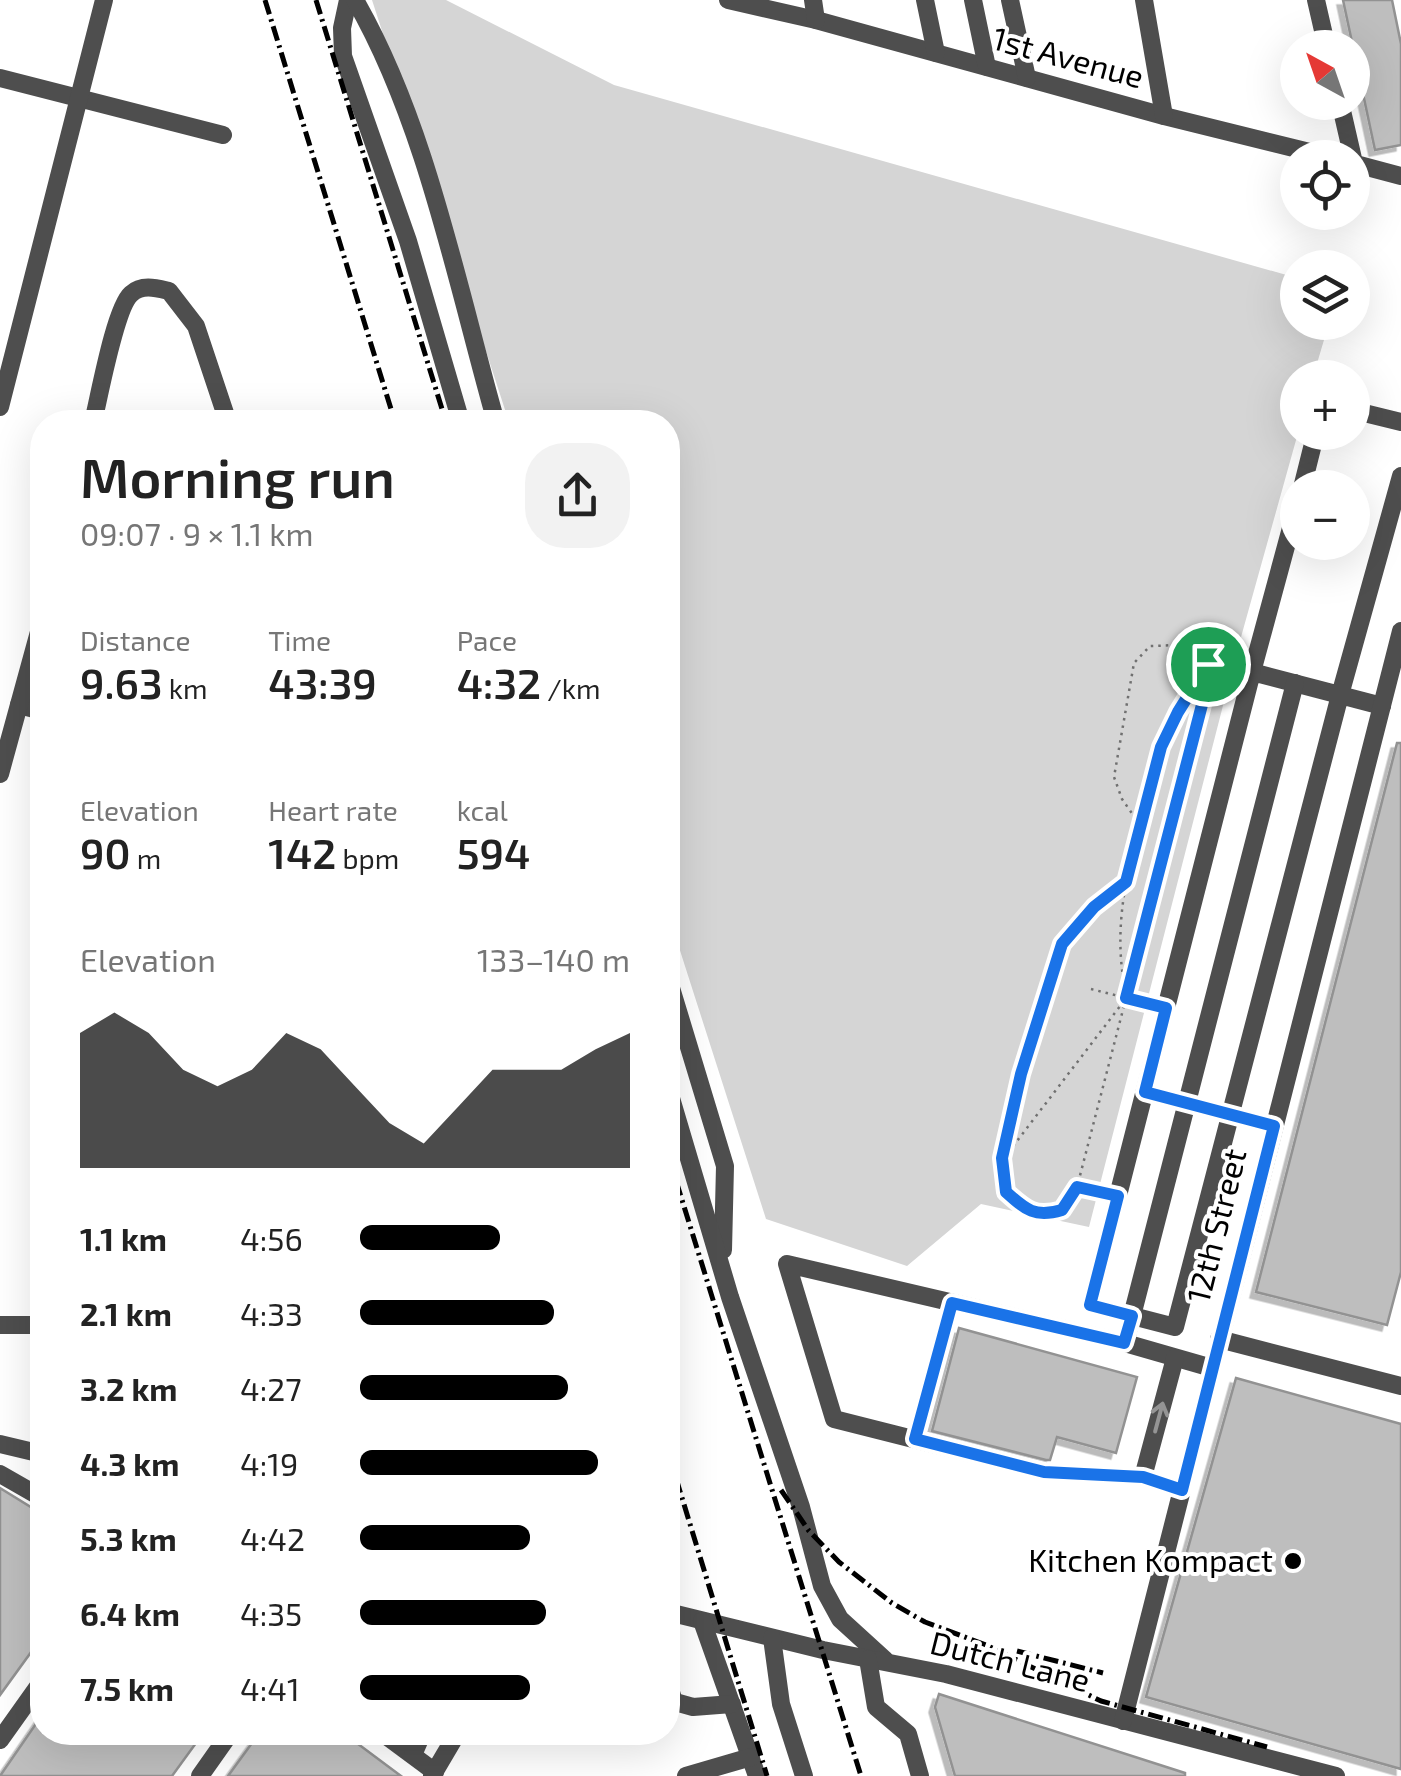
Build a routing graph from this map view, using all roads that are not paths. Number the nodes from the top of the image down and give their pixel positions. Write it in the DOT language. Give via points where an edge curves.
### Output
graph roads {
  1 [pos="104,0"];
  2 [pos="351,0"];
  3 [pos="728,0"];
  4 [pos="813,0"];
  5 [pos="926,0"];
  6 [pos="973,0"];
  7 [pos="1010,0"];
  8 [pos="1144,0"];
  9 [pos="1316,0"];
  10 [pos="816,20"];
  11 [pos="342,28"];
  12 [pos="1323,30"];
  13 [pos="376,37"];
  14 [pos="936,53"];
  15 [pos="986,67"];
  16 [pos="0,78"];
  17 [pos="1027,78"];
  18 [pos="79,98"];
  19 [pos="1164,116"];
  20 [pos="222,135"];
  21 [pos="1280,145"];
  22 [pos="1370,168"];
  23 [pos="1401,176"];
  24 [pos="0,407"];
  25 [pos="96,410"];
  26 [pos="224,410"];
  27 [pos="458,410"];
  28 [pos="493,410"];
  29 [pos="1370,414"];
  30 [pos="1401,422"];
  31 [pos="1401,476"];
  32 [pos="1282,560"];
  33 [pos="1401,631"];
  34 [pos="30,665"];
  35 [pos="1250,678"];
  36 [pos="1294,683"];
  37 [pos="1340,695"];
  38 [pos="1389,703"];
  39 [pos="19,705"];
  40 [pos="30,708"];
  41 [pos="0,774"];
  42 [pos="680,1018"];
  43 [pos="1145,1092"];
  44 [pos="1187,1102"];
  45 [pos="1231,1114"];
  46 [pos="1274,1126"];
  47 [pos="680,1128"];
  48 [pos="722,1270"];
  49 [pos="952,1303"];
  50 [pos="1132,1316"];
  51 [pos="0,1325"];
  52 [pos="30,1325"];
  53 [pos="1219,1338"];
  54 [pos="1124,1343"];
  55 [pos="1175,1358"];
  56 [pos="1212,1368"];
  57 [pos="1401,1386"];
  58 [pos="915,1439"];
  59 [pos="0,1444"];
  60 [pos="30,1448"];
  61 [pos="0,1474"];
  62 [pos="1143,1477"];
  63 [pos="1182,1490"];
  64 [pos="30,1491"];
  65 [pos="680,1612"];
  66 [pos="702,1620"];
  67 [pos="772,1638"];
  68 [pos="868,1659"];
  69 [pos="890,1664"];
  70 [pos="30,1698"];
  71 [pos="680,1703"];
  72 [pos="732,1704"];
  73 [pos="1123,1721"];
  74 [pos="0,1740"];
  75 [pos="223,1745"];
  76 [pos="398,1745"];
  77 [pos="418,1745"];
  78 [pos="451,1745"];
  79 [pos="413,1756"];
  80 [pos="750,1757"];
  81 [pos="434,1774"];
  82 [pos="200,1776"];
  83 [pos="686,1776"];
  84 [pos="758,1776"];
  85 [pos="804,1776"];
  86 [pos="920,1776"];
  87 [pos="1336,1776"];
  1 -- 18 [label="street"];
  2 -- 11 [label="street"];
  2 -- 13 [label="street"];
  3 -- 10 [label="street, 1st Avenue"];
  4 -- 10 [label="street"];
  5 -- 14 [label="street"];
  6 -- 15 [label="street"];
  7 -- 17 [label="street"];
  8 -- 19 [label="street"];
  9 -- 12 [label="street"];
  10 -- 14 [label="street, 1st Avenue"];
  11 -- 13 [label="street" via="359,21"];
  11 -- 27 [label="street" via="342,56 408,240"];
  13 -- 28 [label="street" via="424,167"];
  14 -- 15 [label="street, 1st Avenue"];
  15 -- 17 [label="street, 1st Avenue"];
  16 -- 18 [label="street"];
  17 -- 19 [label="street, 1st Avenue"];
  18 -- 20 [label="street"];
  18 -- 24 [label="street"];
  19 -- 21 [label="street, 1st Avenue"];
  22 -- 23 [label="street"];
  25 -- 26 [label="street" via="127,299 144,288 168,291 196,326"];
  29 -- 30 [label="street"];
  31 -- 37 [label="street"];
  32 -- 35 [label="street"];
  33 -- 38 [label="street, 12th Street"];
  34 -- 39 [label="street"];
  35 -- 36 [label="street"];
  35 -- 43 [label="street"];
  36 -- 37 [label="street"];
  36 -- 44 [label="street"];
  37 -- 38 [label="street"];
  37 -- 45 [label="street"];
  38 -- 46 [label="street, 12th Street"];
  39 -- 40 [label="street"];
  39 -- 41 [label="street"];
  42 -- 48 [label="street" via="725,1166"];
  43 -- 44 [label="street"];
  43 -- 50 [label="street" via="1090,1305"];
  44 -- 45 [label="street"];
  44 -- 50 [label="street"];
  45 -- 46 [label="street"];
  45 -- 50 [label="street" via="1176,1327"];
  46 -- 53 [label="street, 12th Street"];
  47 -- 48 [label="street"];
  48 -- 69 [label="street" via="822,1586 840,1619"];
  49 -- 54 [label="street"];
  49 -- 58 [label="street"];
  49 -- 58 [label="street" via="787,1264 834,1419"];
  50 -- 54 [label="street"];
  51 -- 52 [label="street"];
  53 -- 56 [label="street, 12th Street"];
  53 -- 57 [label="street"];
  54 -- 55 [label="street"];
  55 -- 56 [label="street"];
  62 -- 55 [label="street, one-way"];
  56 -- 63 [label="street, 12th Street"];
  58 -- 62 [label="street" via="1044,1472"];
  59 -- 60 [label="street"];
  61 -- 64 [label="street"];
  62 -- 63 [label="street"];
  63 -- 73 [label="street, 12th Street"];
  65 -- 66 [label="street, Dutch Lane"];
  66 -- 67 [label="street, Dutch Lane"];
  66 -- 72 [label="street"];
  67 -- 68 [label="street, Dutch Lane"];
  67 -- 85 [label="street" via="781,1704"];
  68 -- 69 [label="street, Dutch Lane"];
  68 -- 86 [label="street" via="876,1707 908,1734"];
  69 -- 73 [label="street, Dutch Lane"];
  70 -- 74 [label="street"];
  71 -- 72 [label="street"];
  72 -- 80 [label="street"];
  73 -- 87 [label="street, Dutch Lane"];
  75 -- 82 [label="street"];
  76 -- 79 [label="street"];
  77 -- 79 [label="street"];
  78 -- 81 [label="street"];
  79 -- 81 [label="street"];
  80 -- 83 [label="street"];
  80 -- 84 [label="street"];
}
